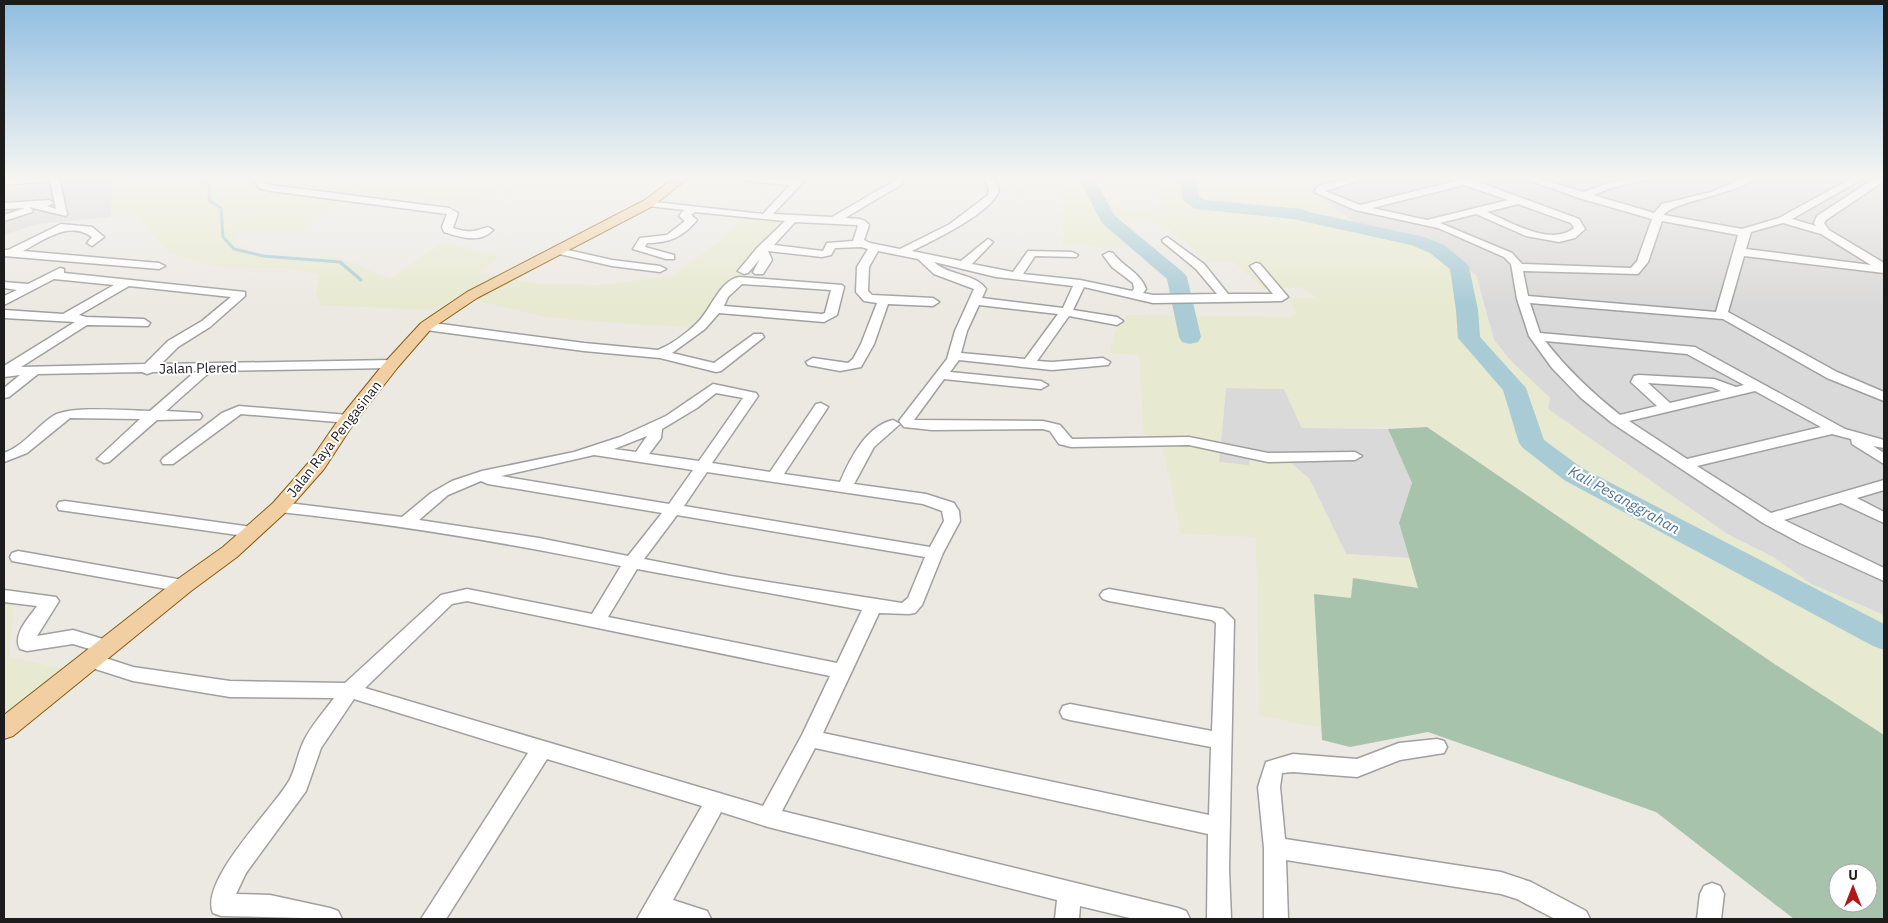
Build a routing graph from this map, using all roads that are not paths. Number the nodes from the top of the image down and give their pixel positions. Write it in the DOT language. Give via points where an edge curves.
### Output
graph roads {
  1 [pos="450,221"];
  2 [pos="615,221"];
  3 [pos="691,221"];
  4 [pos="790,221"];
  5 [pos="844,221"];
  6 [pos="960,221"];
  7 [pos="1419,221"];
  8 [pos="1436,221"];
  9 [pos="1502,221"];
  10 [pos="1575,221"];
  11 [pos="1657,221"];
  12 [pos="1679,221"];
  13 [pos="1779,221"];
  14 [pos="1787,221"];
  15 [pos="1819,221"];
  16 [pos="1428,223"];
  17 [pos="488,230"];
  18 [pos="1826,232"];
  19 [pos="1744,234"];
  20 [pos="1167,240"];
  21 [pos="988,242"];
  22 [pos="92,243"];
  23 [pos="860,244"];
  24 [pos="763,248"];
  25 [pos="874,248"];
  26 [pos="559,251"];
  27 [pos="1740,252"];
  28 [pos="8,253"];
  29 [pos="901,253"];
  30 [pos="1109,255"];
  31 [pos="1072,256"];
  32 [pos="670,257"];
  33 [pos="923,258"];
  34 [pos="82,259"];
  35 [pos="159,266"];
  36 [pos="964,266"];
  37 [pos="1256,266"];
  38 [pos="1517,267"];
  39 [pos="660,269"];
  40 [pos="1884,269"];
  41 [pos="744,271"];
  42 [pos="759,272"];
  43 [pos="51,275"];
  44 [pos="1016,276"];
  45 [pos="126,283"];
  46 [pos="1080,283"];
  47 [pos="4,285"];
  48 [pos="28,287"];
  49 [pos="1136,295"];
  50 [pos="1225,299"];
  51 [pos="1523,299"];
  52 [pos="883,300"];
  53 [pos="4,301"];
  54 [pos="933,302"];
  55 [pos="976,302"];
  56 [pos="716,309"];
  57 [pos="1066,312"];
  58 [pos="4,314"];
  59 [pos="1724,316"];
  60 [pos="66,317"];
  61 [pos="84,321"];
  62 [pos="1117,321"];
  63 [pos="144,324"];
  64 [pos="426,326"];
  65 [pos="1535,336"];
  66 [pos="758,337"];
  67 [pos="660,354"];
  68 [pos="954,356"];
  69 [pos="813,362"];
  70 [pos="1103,362"];
  71 [pos="392,364"];
  72 [pos="1028,364"];
  73 [pos="206,369"];
  74 [pos="35,370"];
  75 [pos="147,370"];
  76 [pos="4,373"];
  77 [pos="941,376"];
  78 [pos="1041,385"];
  79 [pos="1758,386"];
  80 [pos="1736,392"];
  81 [pos="4,394"];
  82 [pos="1884,397"];
  83 [pos="821,407"];
  84 [pos="1668,408"];
  85 [pos="153,414"];
  86 [pos="195,416"];
  87 [pos="349,419"];
  88 [pos="1617,420"];
  89 [pos="893,424"];
  90 [pos="655,429"];
  91 [pos="1833,429"];
  92 [pos="1852,437"];
  93 [pos="1884,444"];
  94 [pos="595,451"];
  95 [pos="1355,456"];
  96 [pos="4,458"];
  97 [pos="639,458"];
  98 [pos="104,459"];
  99 [pos="1884,460"];
  100 [pos="168,461"];
  101 [pos="1685,464"];
  102 [pos="702,467"];
  103 [pos="478,477"];
  104 [pos="774,477"];
  105 [pos="1884,485"];
  106 [pos="845,487"];
  107 [pos="1842,497"];
  108 [pos="65,506"];
  109 [pos="280,507"];
  110 [pos="674,510"];
  111 [pos="1884,518"];
  112 [pos="1768,519"];
  113 [pos="406,523"];
  114 [pos="252,532"];
  115 [pos="935,553"];
  116 [pos="18,557"];
  117 [pos="633,561"];
  118 [pos="1884,575"];
  119 [pos="183,586"];
  120 [pos="1109,595"];
  121 [pos="4,596"];
  122 [pos="873,606"];
  123 [pos="597,620"];
  124 [pos="99,654"];
  125 [pos="841,670"];
  126 [pos="350,690"];
  127 [pos="1070,712"];
  128 [pos="4,729"];
  129 [pos="810,739"];
  130 [pos="1223,741"];
  131 [pos="1437,747"];
  132 [pos="542,750"];
  133 [pos="716,802"];
  134 [pos="768,817"];
  135 [pos="1219,827"];
  136 [pos="1275,848"];
  137 [pos="1070,892"];
  138 [pos="1712,894"];
  139 [pos="652,913"];
  140 [pos="330,919"];
  141 [pos="434,919"];
  142 [pos="698,919"];
  143 [pos="1067,919"];
  144 [pos="1178,919"];
  145 [pos="1219,919"];
  146 [pos="1276,919"];
  147 [pos="1578,919"];
  148 [pos="1709,919"];
  1 -- 17 [label="street" via="448,230 475,236"];
  2 -- 26 [label="main road, Jalan Raya Pengasinan"];
  3 -- 32 [label="street" via="674,238 644,240 638,249"];
  4 -- 24 [label="street"];
  5 -- 23 [label="street" via="864,225 858,241"];
  6 -- 29 [label="street"];
  7 -- 16 [label="street"];
  8 -- 16 [label="street"];
  9 -- 10 [label="street" via="1547,239 1565,239 1580,229"];
  11 -- 38 [label="street" via="1642,262 1634,272"];
  12 -- 19 [label="street"];
  13 -- 19 [label="street" via="1750,228"];
  14 -- 18 [label="street"];
  15 -- 18 [label="street"];
  16 -- 38 [label="street" via="1501,251 1513,259"];
  18 -- 40 [label="street"];
  19 -- 27 [label="street"];
  20 -- 50 [label="street" via="1204,269"];
  21 -- 36 [label="street"];
  22 -- 28 [label="street" via="99,237 94,231 61,227"];
  23 -- 24 [label="street" via="831,245 827,253 822,254"];
  23 -- 25 [label="street"];
  24 -- 41 [label="street"];
  24 -- 42 [label="street" via="766,260"];
  25 -- 29 [label="street"];
  25 -- 52 [label="street" via="863,268 862,292 868,298"];
  26 -- 39 [label="street" via="612,263"];
  26 -- 64 [label="main road, Jalan Raya Pengasinan" via="466,298"];
  27 -- 40 [label="street"];
  27 -- 59 [label="street" via="1722,310"];
  28 -- 34 [label="street"];
  29 -- 33 [label="street"];
  30 -- 49 [label="street" via="1116,265 1138,282 1140,289"];
  31 -- 44 [label="street" via="1032,253"];
  33 -- 36 [label="street"];
  33 -- 55 [label="street" via="938,272 980,286"];
  34 -- 35 [label="street"];
  34 -- 43 [label="street"];
  36 -- 44 [label="street"];
  37 -- 50 [label="street" via="1282,297"];
  38 -- 51 [label="street"];
  43 -- 45 [label="street"];
  43 -- 48 [label="street"];
  44 -- 46 [label="street"];
  45 -- 60 [label="street"];
  45 -- 75 [label="street" via="241,294 206,324 173,344"];
  46 -- 49 [label="street"];
  46 -- 57 [label="street"];
  47 -- 48 [label="street"];
  48 -- 53 [label="street"];
  49 -- 50 [label="street" via="1153,300"];
  51 -- 59 [label="street"];
  51 -- 65 [label="street"];
  52 -- 54 [label="street"];
  52 -- 69 [label="street" via="883,310 858,362 840,366"];
  55 -- 57 [label="street" via="1017,304"];
  55 -- 68 [label="street" via="961,330"];
  56 -- 56 [label="street" via="827,317 831,315 838,287 739,280 723,295"];
  56 -- 67 [label="street" via="692,334"];
  57 -- 62 [label="street"];
  57 -- 72 [label="street"];
  58 -- 60 [label="street"];
  59 -- 82 [label="street" via="1838,378"];
  60 -- 61 [label="street"];
  61 -- 63 [label="street"];
  61 -- 76 [label="street"];
  64 -- 67 [label="street"];
  64 -- 71 [label="main road, Jalan Raya Pengasinan"];
  65 -- 79 [label="street" via="1684,349 1700,354"];
  65 -- 88 [label="street" via="1569,378"];
  66 -- 67 [label="street" via="716,368"];
  68 -- 72 [label="street"];
  68 -- 77 [label="street"];
  70 -- 72 [label="street" via="1052,366"];
  71 -- 73 [label="street, Jalan Plered"];
  71 -- 87 [label="main road, Jalan Raya Pengasinan"];
  73 -- 75 [label="street, Jalan Plered"];
  73 -- 85 [label="street"];
  74 -- 75 [label="street, Jalan Plered"];
  74 -- 76 [label="street, Jalan Plered"];
  74 -- 81 [label="street"];
  77 -- 78 [label="street"];
  77 -- 95 [label="street" via="906,423 932,426 1043,424 1055,428 1064,441 1071,443 1105,445 1188,441 1213,443 1268,458"];
  79 -- 80 [label="street"];
  79 -- 91 [label="street"];
  80 -- 84 [label="street"];
  80 -- 84 [label="street" via="1714,383 1639,379 1643,388"];
  83 -- 104 [label="street"];
  84 -- 88 [label="street"];
  85 -- 86 [label="street"];
  85 -- 96 [label="street" via="67,414 20,451"];
  85 -- 98 [label="street"];
  87 -- 100 [label="street" via="239,410 226,416"];
  87 -- 109 [label="main road, Jalan Raya Pengasinan" via="317,465"];
  88 -- 101 [label="street"];
  89 -- 106 [label="street" via="871,439"];
  90 -- 94 [label="street"];
  90 -- 97 [label="street" via="654,438"];
  90 -- 102 [label="street" via="694,405 713,388 751,396"];
  91 -- 92 [label="street"];
  91 -- 101 [label="street"];
  92 -- 93 [label="street"];
  92 -- 99 [label="street"];
  94 -- 97 [label="street"];
  94 -- 103 [label="street"];
  97 -- 102 [label="street"];
  101 -- 112 [label="street"];
  102 -- 104 [label="street"];
  102 -- 110 [label="street"];
  103 -- 110 [label="street"];
  103 -- 113 [label="street" via="449,488"];
  104 -- 106 [label="street"];
  105 -- 107 [label="street"];
  106 -- 115 [label="street" via="926,499 948,507 952,521"];
  107 -- 111 [label="street"];
  107 -- 112 [label="street"];
  108 -- 114 [label="street"];
  109 -- 113 [label="street"];
  109 -- 114 [label="main road, Jalan Raya Pengasinan"];
  110 -- 115 [label="street"];
  110 -- 117 [label="street"];
  112 -- 118 [label="street"];
  113 -- 117 [label="street"];
  114 -- 119 [label="main road, Jalan Raya Pengasinan"];
  115 -- 122 [label="street" via="913,605 902,609"];
  116 -- 119 [label="street"];
  117 -- 122 [label="street" via="731,582"];
  117 -- 123 [label="street"];
  119 -- 124 [label="main road, Jalan Raya Pengasinan"];
  120 -- 130 [label="street" via="1223,617"];
  121 -- 124 [label="street" via="50,602 28,633 27,644 73,637"];
  122 -- 125 [label="street"];
  123 -- 125 [label="street"];
  123 -- 126 [label="street" via="467,595 447,599"];
  124 -- 126 [label="street" via="133,674 230,689"];
  124 -- 128 [label="main road, Jalan Raya Pengasinan"];
  125 -- 129 [label="street"];
  126 -- 132 [label="street"];
  126 -- 140 [label="street" via="312,745 298,785 238,866 221,905 270,906"];
  127 -- 130 [label="street"];
  129 -- 134 [label="street"];
  129 -- 135 [label="street"];
  130 -- 135 [label="street"];
  131 -- 136 [label="street" via="1399,752 1357,768 1293,763 1273,768 1270,787"];
  132 -- 133 [label="street"];
  132 -- 141 [label="street"];
  133 -- 134 [label="street"];
  133 -- 139 [label="street"];
  134 -- 137 [label="street"];
  135 -- 145 [label="street"];
  136 -- 146 [label="street"];
  136 -- 147 [label="street" via="1501,883 1523,890"];
  137 -- 143 [label="street"];
  137 -- 144 [label="street"];
  138 -- 148 [label="street"];
  139 -- 142 [label="street"];
}
